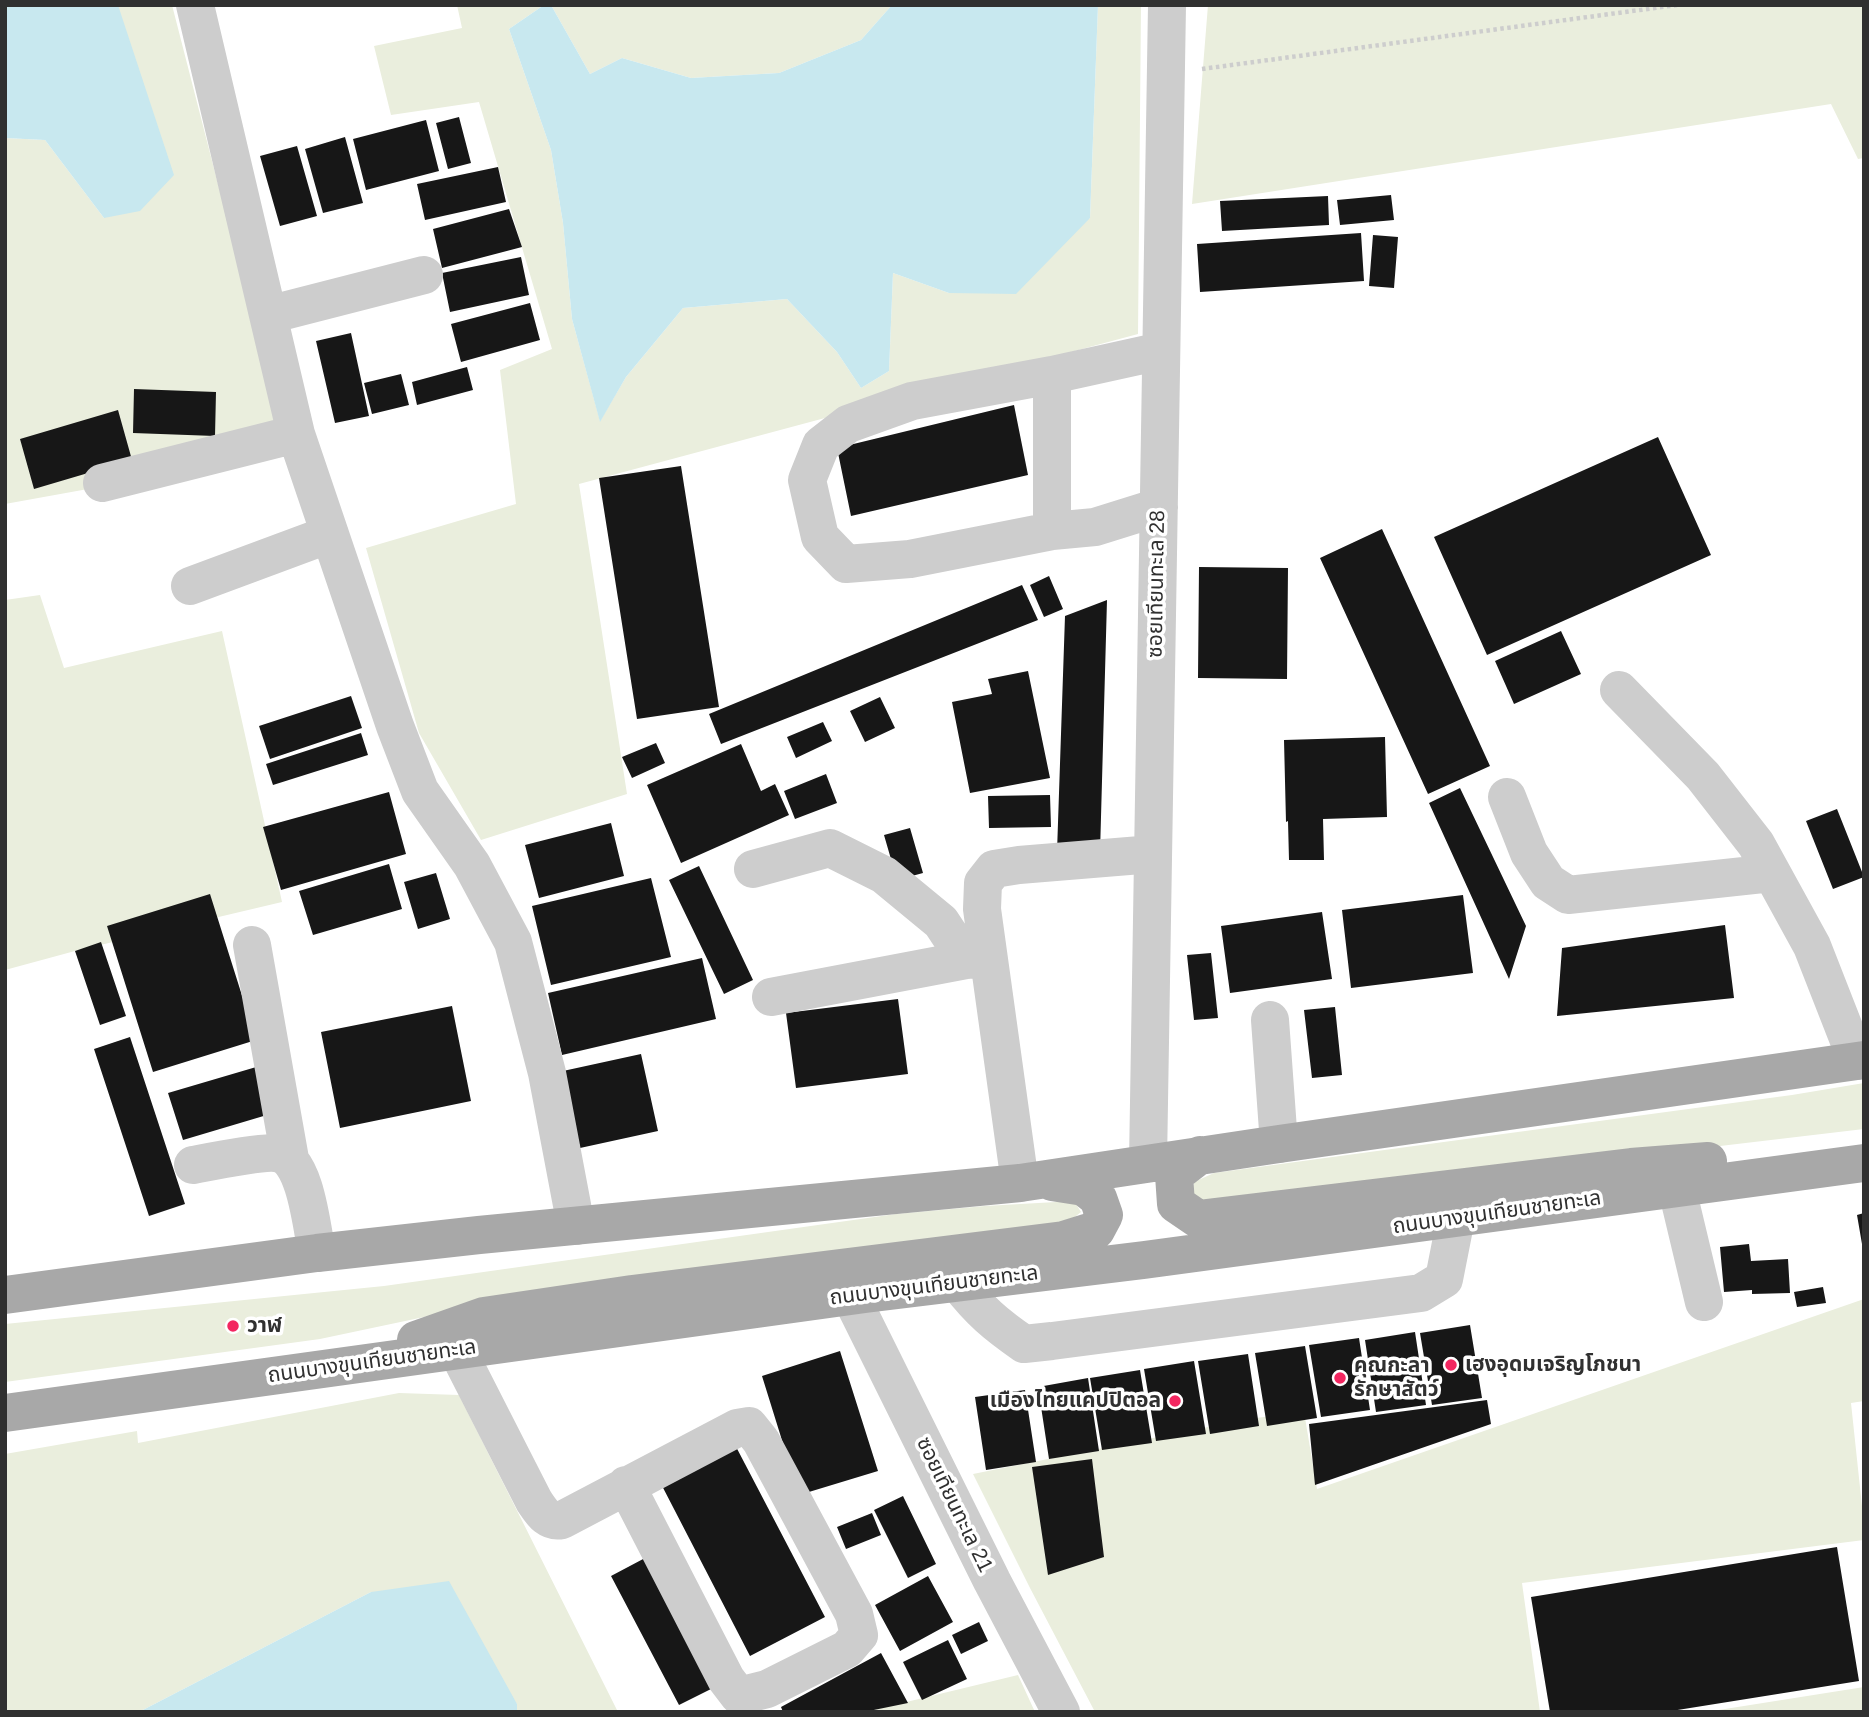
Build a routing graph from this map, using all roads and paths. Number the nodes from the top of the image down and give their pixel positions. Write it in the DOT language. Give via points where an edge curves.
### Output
graph roads {
  1 [pos="195,5"];
  2 [pos="1167,5"];
  3 [pos="1677,5"];
  4 [pos="1166,74"];
  5 [pos="424,275"];
  6 [pos="268,315"];
  7 [pos="1161,351"];
  8 [pos="1052,375"];
  9 [pos="296,434"];
  10 [pos="102,483"];
  11 [pos="1158,508"];
  12 [pos="1052,531"];
  13 [pos="330,534"];
  14 [pos="190,586"];
  15 [pos="1619,690"];
  16 [pos="1507,797"];
  17 [pos="1153,854"];
  18 [pos="752,869"];
  19 [pos="1772,873"];
  20 [pos="252,945"];
  21 [pos="977,959"];
  22 [pos="771,997"];
  23 [pos="1270,1020"];
  24 [pos="1860,1060"];
  25 [pos="1279,1144"];
  26 [pos="1864,1149"];
  27 [pos="1200,1155"];
  28 [pos="290,1159"];
  29 [pos="1148,1163"];
  30 [pos="1864,1163"];
  31 [pos="193,1164"];
  32 [pos="1030,1182"];
  33 [pos="1676,1189"];
  34 [pos="1455,1218"];
  35 [pos="576,1226"];
  36 [pos="317,1254"];
  37 [pos="958,1283"];
  38 [pos="5,1295"];
  39 [pos="851,1297"];
  40 [pos="1704,1302"];
  41 [pos="457,1350"];
  42 [pos="342,1366"];
  43 [pos="5,1413"];
  44 [pos="626,1485"];
  45 [pos="1061,1712"];
  1 -- 6 [label="street"];
  2 -- 4 [label="street, ซอยเทียนทะเล 28"];
  3 -- 4 [label="path"];
  4 -- 7 [label="street, ซอยเทียนทะเล 28"];
  5 -- 6 [label="street"];
  6 -- 9 [label="street"];
  7 -- 8 [label="street"];
  7 -- 11 [label="street, ซอยเทียนทะเล 28"];
  8 -- 12 [label="street"];
  8 -- 12 [label="street" via="912,401 848,424 821,445 807,480 820,537 846,564 910,559"];
  9 -- 10 [label="street"];
  9 -- 13 [label="street"];
  11 -- 12 [label="street" via="1095,527"];
  11 -- 17 [label="street, ซอยเทียนทะเล 28"];
  13 -- 14 [label="street"];
  13 -- 35 [label="street" via="420,791 471,864 513,942 547,1073"];
  15 -- 19 [label="street" via="1703,776 1756,844"];
  16 -- 19 [label="street" via="1529,853 1548,882 1568,895"];
  17 -- 21 [label="street" via="994,869 983,883"];
  17 -- 29 [label="street, ซอยเทียนทะเล 28"];
  18 -- 21 [label="street" via="830,848 884,875"];
  19 -- 24 [label="street" via="1812,946"];
  20 -- 28 [label="street"];
  21 -- 22 [label="street"];
  21 -- 32 [label="street"];
  23 -- 25 [label="street"];
  24 -- 25 [label="main road"];
  25 -- 27 [label="main road"];
  26 -- 27 [label="main road" via="1631,1167 1198,1219 1175,1203 1174,1175"];
  27 -- 29 [label="main road"];
  28 -- 31 [label="street" via="276,1153"];
  28 -- 36 [label="street" via="305,1192"];
  29 -- 32 [label="main road"];
  30 -- 33 [label="main road, ถนนบางขุนเทียนชายทะเล"];
  32 -- 35 [label="main road"];
  32 -- 42 [label="main road" via="1084,1187 1098,1198 1104,1215 1096,1230 1064,1240 484,1316"];
  33 -- 34 [label="main road, ถนนบางขุนเทียนชายทะเล"];
  33 -- 40 [label="street"];
  34 -- 37 [label="main road, ถนนบางขุนเทียนชายทะเล"];
  34 -- 37 [label="street" via="1444,1279 1421,1293 1024,1344 976,1307"];
  35 -- 36 [label="main road"];
  36 -- 38 [label="main road"];
  37 -- 39 [label="main road, ถนนบางขุนเทียนชายทะเล"];
  39 -- 41 [label="main road, ถนนบางขุนเทียนชายทะเล"];
  39 -- 45 [label="street, ซอยเทียนทะเล 21"];
  41 -- 42 [label="main road, ถนนบางขุนเทียนชายทะเล"];
  41 -- 44 [label="street" via="543,1515 562,1520"];
  42 -- 43 [label="main road, ถนนบางขุนเทียนชายทะเล"];
  44 -- 44 [label="street" via="749,1426 854,1614 859,1634 847,1649 767,1689 739,1696"];
}
